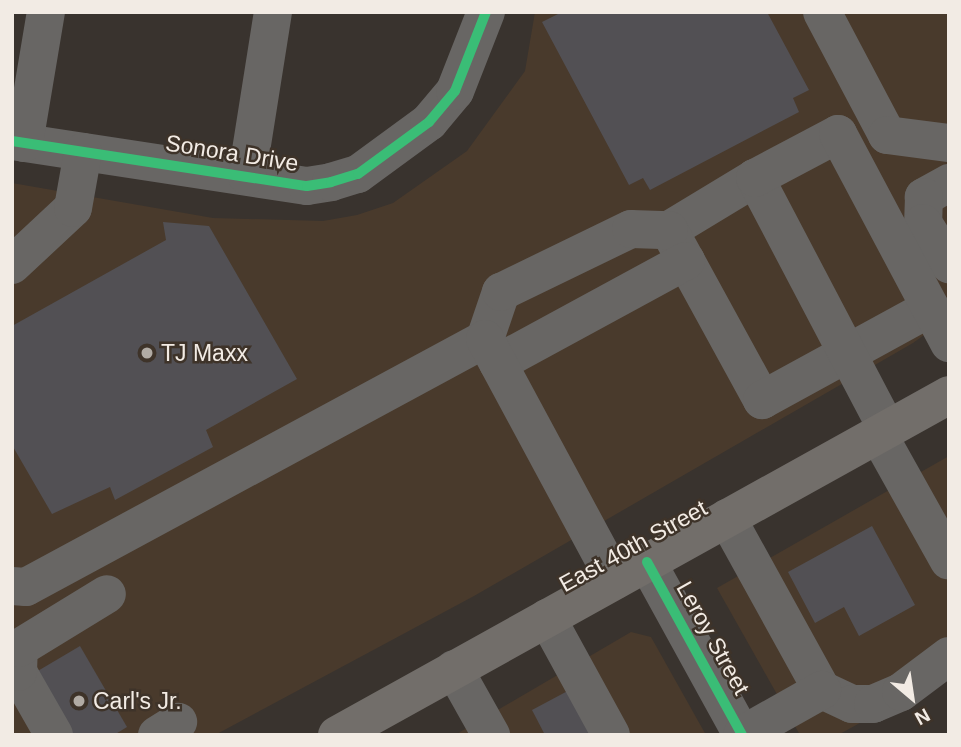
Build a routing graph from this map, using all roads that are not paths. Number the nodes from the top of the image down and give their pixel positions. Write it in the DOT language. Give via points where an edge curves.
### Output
graph roads {
  1 [pos="46,12"];
  2 [pos="272,12"];
  3 [pos="486,12"];
  4 [pos="822,12"];
  5 [pos="875,111"];
  6 [pos="838,134"];
  7 [pos="18,142"];
  8 [pos="949,144"];
  9 [pos="83,152"];
  10 [pos="247,176"];
  11 [pos="755,178"];
  12 [pos="949,183"];
  13 [pos="677,245"];
  14 [pos="949,264"];
  15 [pos="12,265"];
  16 [pos="930,308"];
  17 [pos="949,343"];
  18 [pos="491,351"];
  19 [pos="848,354"];
  20 [pos="949,395"];
  21 [pos="883,432"];
  22 [pos="727,518"];
  23 [pos="949,561"];
  24 [pos="631,571"];
  25 [pos="12,586"];
  26 [pos="107,594"];
  27 [pos="547,618"];
  28 [pos="949,656"];
  29 [pos="454,669"];
  30 [pos="822,691"];
  31 [pos="54,735"];
  32 [pos="337,735"];
  33 [pos="491,735"];
  34 [pos="611,735"];
  35 [pos="742,735"];
  1 -- 7 [label="street"];
  2 -- 10 [label="street"];
  3 -- 10 [label="street, Sonora Drive" via="455,91 397,150 358,174 331,182 307,186"];
  4 -- 5 [label="street"];
  5 -- 6 [label="street"];
  5 -- 8 [label="street" via="887,135"];
  6 -- 11 [label="street"];
  6 -- 16 [label="street"];
  7 -- 9 [label="street, Sonora Drive"];
  9 -- 10 [label="street, Sonora Drive"];
  9 -- 15 [label="street" via="73,208"];
  11 -- 13 [label="street"];
  11 -- 19 [label="street"];
  12 -- 14 [label="street" via="925,197 923,223"];
  13 -- 18 [label="street"];
  13 -- 18 [label="street" via="631,229 501,292"];
  13 -- 19 [label="street" via="762,400"];
  16 -- 17 [label="street"];
  16 -- 19 [label="street"];
  18 -- 24 [label="street, Leroy Street"];
  18 -- 25 [label="street" via="26,587"];
  19 -- 21 [label="street"];
  20 -- 21 [label="main road, East 40th Street"];
  21 -- 22 [label="main road, East 40th Street"];
  21 -- 23 [label="street"];
  22 -- 24 [label="main road, East 40th Street"];
  22 -- 30 [label="street"];
  24 -- 27 [label="main road, East 40th Street"];
  24 -- 35 [label="street, Leroy Street"];
  26 -- 31 [label="street" via="19,648 18,671"];
  27 -- 29 [label="main road, East 40th Street"];
  27 -- 34 [label="street"];
  28 -- 30 [label="street" via="901,692 873,704 852,704"];
  29 -- 32 [label="main road, East 40th Street"];
  29 -- 33 [label="street"];
  30 -- 35 [label="street"];
}
